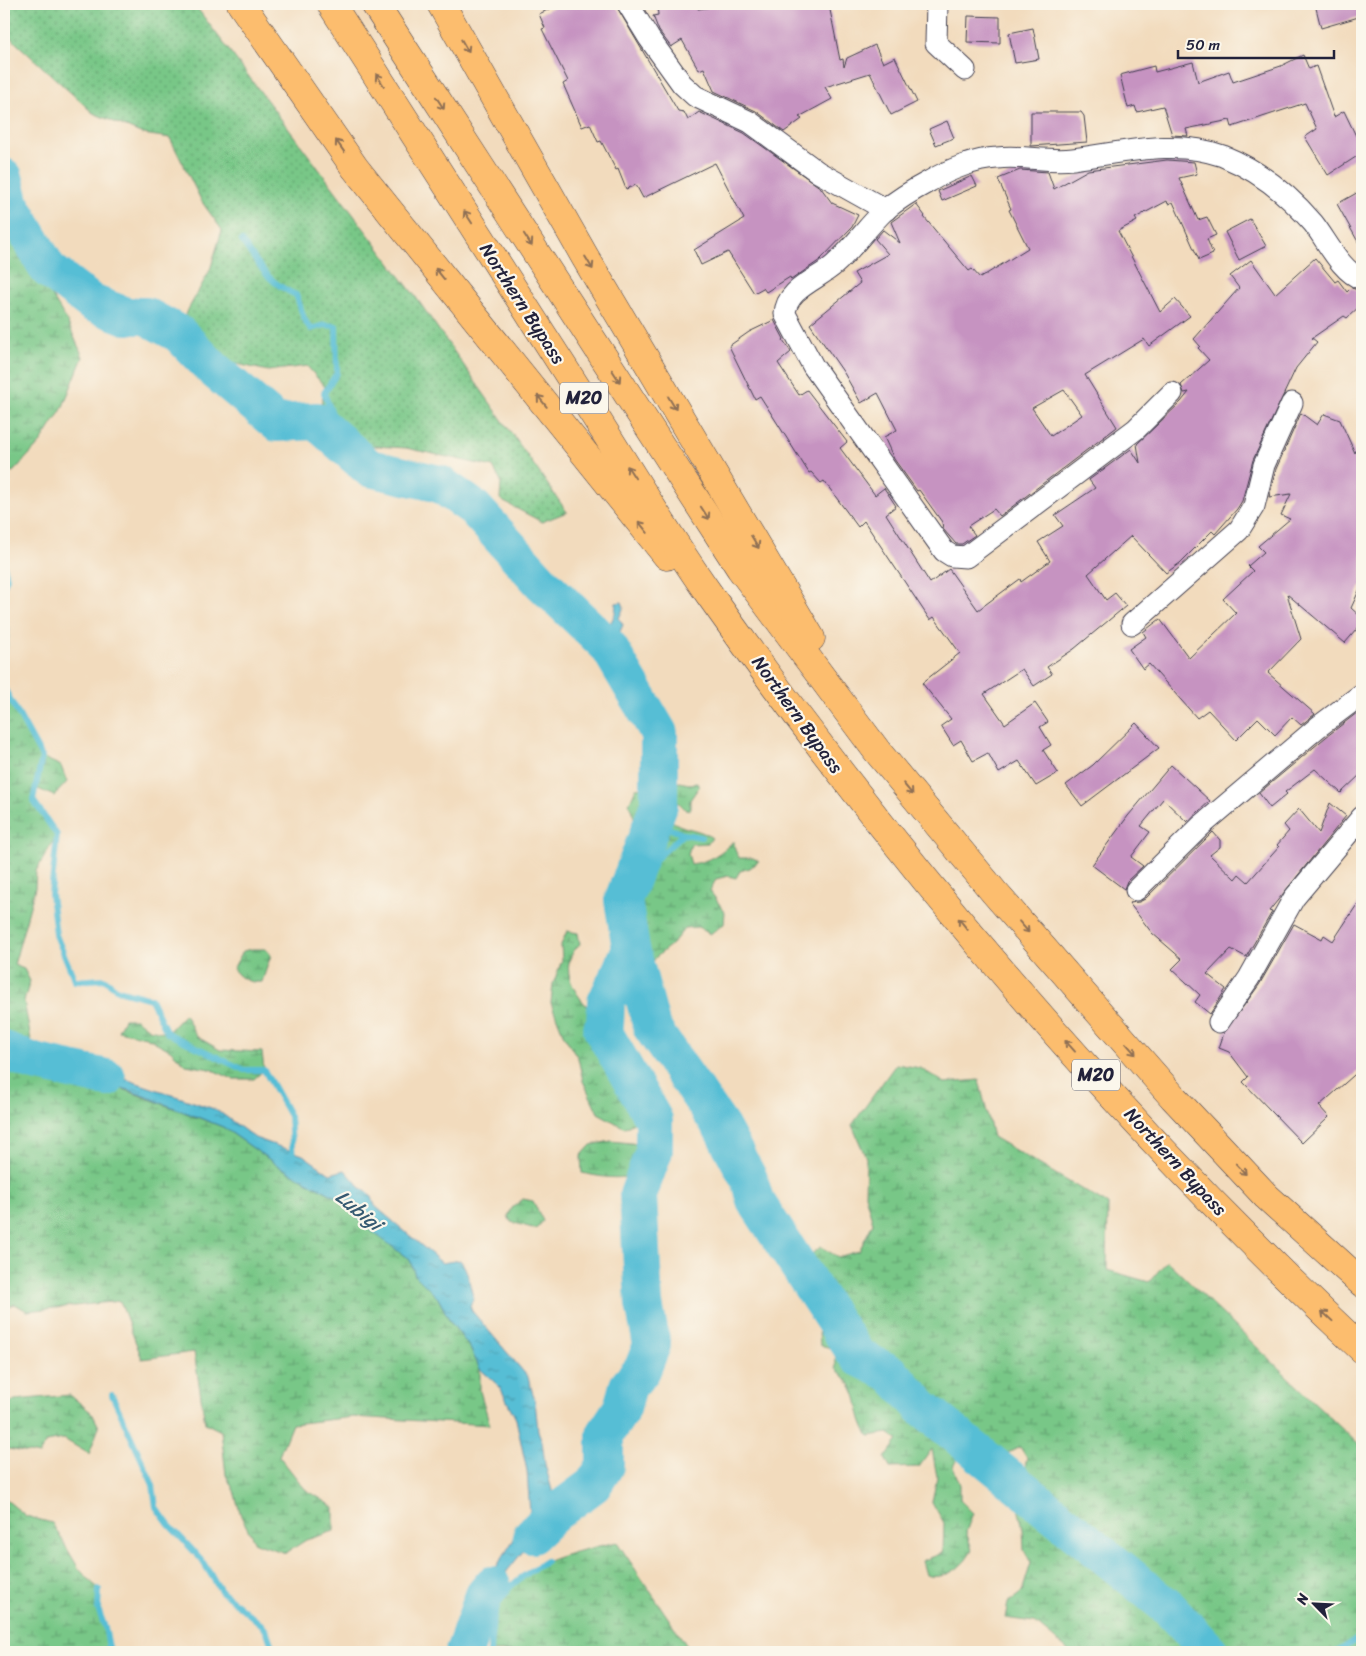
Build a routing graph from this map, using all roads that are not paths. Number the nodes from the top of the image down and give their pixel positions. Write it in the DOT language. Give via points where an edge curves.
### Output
graph roads {
  1 [pos="240,4"];
  2 [pos="331,4"];
  3 [pos="375,4"];
  4 [pos="441,4"];
  5 [pos="628,4"];
  6 [pos="937,4"];
  7 [pos="965,70"];
  8 [pos="886,210"];
  9 [pos="1362,279"];
  10 [pos="1172,393"];
  11 [pos="1292,403"];
  12 [pos="1132,624"];
  13 [pos="1362,694"];
  14 [pos="877,751"];
  15 [pos="849,784"];
  16 [pos="1362,817"];
  17 [pos="1136,890"];
  18 [pos="1219,1022"];
  19 [pos="1362,1283"];
  20 [pos="1362,1349"];
  15 -- 1 [label="highway, one-way" via="355,168"];
  15 -- 2 [label="highway, Northern Bypass / M20, one-way" via="707,591"];
  3 -- 14 [label="highway, Northern Bypass / M20, one-way" via="740,568"];
  4 -- 14 [label="highway, one-way" via="585,257"];
  5 -- 8 [label="street" via="654,46 695,96 750,122 818,172"];
  6 -- 7 [label="street" via="936,43"];
  8 -- 9 [label="street" via="931,180 998,157 1073,159 1110,152 1189,148 1221,156 1260,174 1314,224 1341,262"];
  8 -- 10 [label="street" via="836,264 792,295 786,304 785,314 813,366 944,551 966,558 1136,430"];
  11 -- 12 [label="street" via="1264,465 1254,506 1239,530"];
  13 -- 17 [label="street" via="1201,826"];
  14 -- 19 [label="highway, Northern Bypass / M20, one-way" via="994,892 1173,1097 1266,1196"];
  20 -- 15 [label="highway, Northern Bypass / M20, one-way" via="1182,1170 1081,1059 987,954"];
  16 -- 18 [label="street" via="1294,898 1249,978"];
}
